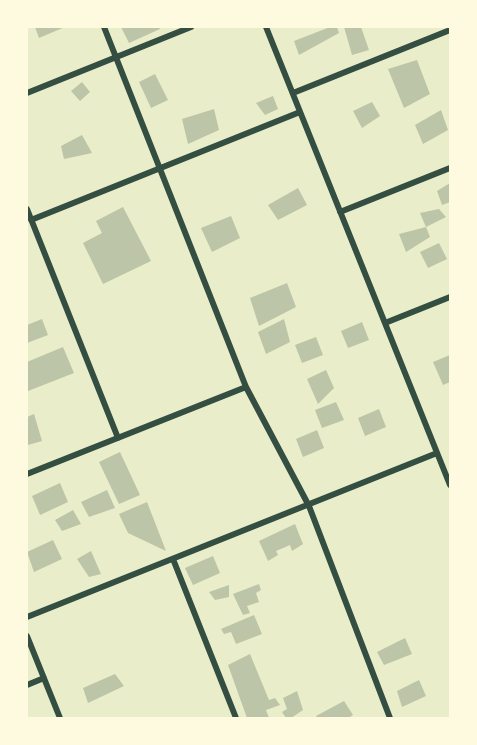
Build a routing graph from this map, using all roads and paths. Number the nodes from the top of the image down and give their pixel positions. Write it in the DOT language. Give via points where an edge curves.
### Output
graph roads {
  1 [pos="104,27"];
  2 [pos="191,27"];
  3 [pos="266,27"];
  4 [pos="450,30"];
  5 [pos="115,57"];
  6 [pos="27,93"];
  7 [pos="293,93"];
  8 [pos="300,112"];
  9 [pos="159,168"];
  10 [pos="450,168"];
  11 [pos="27,209"];
  12 [pos="340,212"];
  13 [pos="31,220"];
  14 [pos="450,297"];
  15 [pos="385,323"];
  16 [pos="246,387"];
  17 [pos="118,438"];
  18 [pos="437,453"];
  19 [pos="27,474"];
  20 [pos="450,485"];
  21 [pos="309,506"];
  22 [pos="173,559"];
  23 [pos="27,617"];
  24 [pos="27,636"];
  25 [pos="44,678"];
  26 [pos="27,685"];
  27 [pos="60,718"];
  28 [pos="236,718"];
  29 [pos="390,718"];
  1 -- 5 [label="street"];
  2 -- 5 [label="street"];
  3 -- 7 [label="street"];
  4 -- 7 [label="street"];
  5 -- 6 [label="street"];
  5 -- 9 [label="street"];
  7 -- 8 [label="street"];
  8 -- 9 [label="street"];
  8 -- 12 [label="street"];
  9 -- 13 [label="street"];
  9 -- 16 [label="street"];
  10 -- 12 [label="street"];
  11 -- 13 [label="street"];
  12 -- 15 [label="street"];
  13 -- 17 [label="street"];
  14 -- 15 [label="street"];
  15 -- 18 [label="street"];
  16 -- 17 [label="street"];
  16 -- 21 [label="street"];
  17 -- 19 [label="street"];
  18 -- 20 [label="street"];
  18 -- 21 [label="street"];
  21 -- 22 [label="street"];
  21 -- 29 [label="street"];
  22 -- 23 [label="street"];
  22 -- 28 [label="street"];
  24 -- 25 [label="street"];
  25 -- 26 [label="street"];
  25 -- 27 [label="street"];
}
